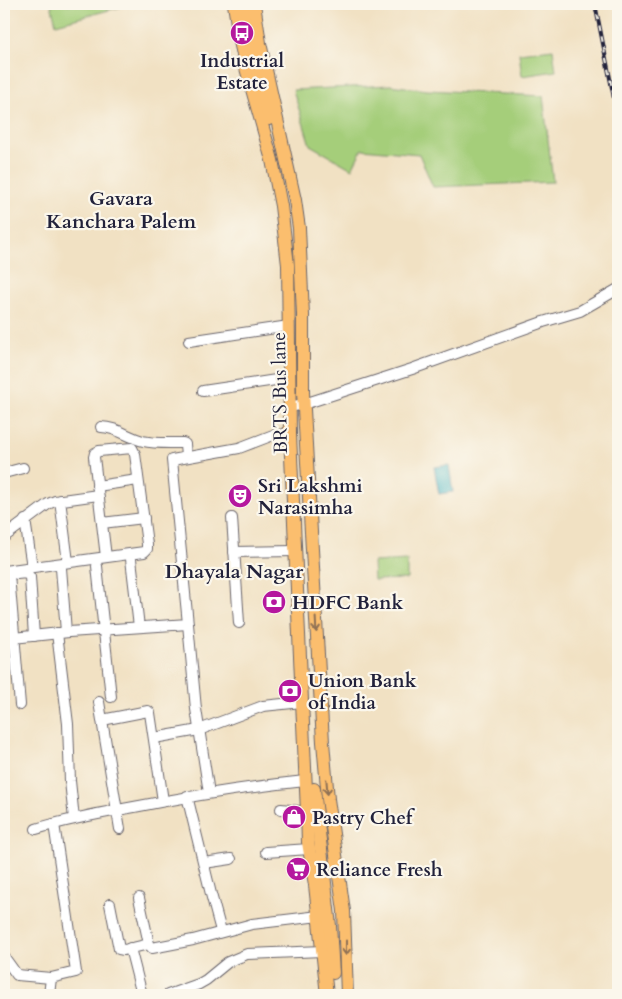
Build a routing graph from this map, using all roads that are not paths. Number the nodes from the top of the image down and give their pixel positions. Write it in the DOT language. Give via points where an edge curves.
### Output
graph roads {
  1 [pos="234,4"];
  2 [pos="245,4"];
  3 [pos="254,4"];
  4 [pos="618,206"];
  5 [pos="618,211"];
  6 [pos="618,289"];
  7 [pos="289,326"];
  8 [pos="189,341"];
  9 [pos="289,378"];
  10 [pos="203,391"];
  11 [pos="297,405"];
  12 [pos="101,427"];
  13 [pos="290,434"];
  14 [pos="186,457"];
  15 [pos="23,468"];
  16 [pos="4,473"];
  17 [pos="138,480"];
  18 [pos="98,491"];
  19 [pos="60,500"];
  20 [pos="144,518"];
  21 [pos="232,518"];
  22 [pos="25,520"];
  23 [pos="102,524"];
  24 [pos="4,537"];
  25 [pos="295,551"];
  26 [pos="234,552"];
  27 [pos="106,557"];
  28 [pos="131,559"];
  29 [pos="64,565"];
  30 [pos="97,566"];
  31 [pos="32,567"];
  32 [pos="5,574"];
  33 [pos="239,623"];
  34 [pos="188,624"];
  35 [pos="140,627"];
  36 [pos="103,629"];
  37 [pos="62,632"];
  38 [pos="34,636"];
  39 [pos="9,638"];
  40 [pos="111,697"];
  41 [pos="99,702"];
  42 [pos="302,702"];
  43 [pos="20,705"];
  44 [pos="102,720"];
  45 [pos="199,730"];
  46 [pos="154,738"];
  47 [pos="305,781"];
  48 [pos="209,793"];
  49 [pos="188,796"];
  50 [pos="162,801"];
  51 [pos="281,809"];
  52 [pos="117,810"];
  53 [pos="307,812"];
  54 [pos="74,819"];
  55 [pos="54,824"];
  56 [pos="36,829"];
  57 [pos="120,829"];
  58 [pos="309,849"];
  59 [pos="266,852"];
  60 [pos="231,858"];
  61 [pos="204,863"];
  62 [pos="139,898"];
  63 [pos="110,904"];
  64 [pos="319,916"];
  65 [pos="222,931"];
  66 [pos="149,944"];
  67 [pos="130,948"];
  68 [pos="323,951"];
  69 [pos="5,960"];
  70 [pos="51,978"];
  71 [pos="199,984"];
  72 [pos="45,995"];
  73 [pos="49,995"];
  74 [pos="142,995"];
  75 [pos="168,995"];
  76 [pos="200,995"];
  77 [pos="327,995"];
  78 [pos="334,995"];
  79 [pos="346,995"];
  1 -- 7 [label="main road" via="238,37 272,160 280,206 288,265"];
  2 -- 11 [label="main road, BRTS Bus lane" via="286,195 295,267"];
  3 -- 11 [label="main road" via="299,228 303,315"];
  4 -- 5 [label="street"];
  6 -- 11 [label="street" via="580,311"];
  7 -- 8 [label="street"];
  7 -- 9 [label="main road"];
  9 -- 10 [label="street"];
  9 -- 11 [label="main road"];
  11 -- 13 [label="main road"];
  11 -- 78 [label="main road, BRTS Bus lane" via="313,782 330,926"];
  11 -- 79 [label="main road, one-way" via="328,799 344,911"];
  12 -- 14 [label="street" via="110,427 141,441 183,442"];
  13 -- 14 [label="street" via="273,435 239,448"];
  13 -- 25 [label="main road"];
  14 -- 34 [label="street" via="172,462"];
  15 -- 16 [label="street"];
  17 -- 18 [label="street"];
  17 -- 18 [label="street" via="132,448 99,451 94,457"];
  17 -- 20 [label="street"];
  18 -- 19 [label="street"];
  18 -- 23 [label="street"];
  19 -- 22 [label="street"];
  19 -- 29 [label="street"];
  20 -- 23 [label="street"];
  20 -- 27 [label="street" via="147,544 144,552"];
  21 -- 26 [label="street"];
  22 -- 24 [label="street"];
  22 -- 31 [label="street"];
  23 -- 27 [label="street"];
  25 -- 26 [label="street"];
  25 -- 42 [label="main road"];
  26 -- 33 [label="street"];
  27 -- 29 [label="street"];
  28 -- 35 [label="street"];
  29 -- 31 [label="street"];
  29 -- 37 [label="street"];
  30 -- 36 [label="street"];
  31 -- 32 [label="street"];
  32 -- 38 [label="street" via="28,574"];
  32 -- 39 [label="street"];
  34 -- 35 [label="street"];
  34 -- 45 [label="street"];
  35 -- 36 [label="street"];
  36 -- 37 [label="street"];
  36 -- 40 [label="street"];
  37 -- 38 [label="street"];
  37 -- 54 [label="street"];
  38 -- 39 [label="street"];
  39 -- 43 [label="street"];
  41 -- 44 [label="street"];
  42 -- 45 [label="street" via="255,708"];
  42 -- 47 [label="main road"];
  44 -- 46 [label="street" via="148,711 152,715"];
  44 -- 52 [label="street"];
  45 -- 46 [label="street"];
  45 -- 48 [label="street"];
  46 -- 50 [label="street"];
  47 -- 48 [label="street"];
  47 -- 53 [label="main road"];
  48 -- 49 [label="street"];
  49 -- 50 [label="street"];
  49 -- 61 [label="street"];
  50 -- 52 [label="street"];
  51 -- 53 [label="street"];
  52 -- 54 [label="street"];
  52 -- 57 [label="street"];
  53 -- 58 [label="main road"];
  54 -- 55 [label="street"];
  55 -- 56 [label="street"];
  55 -- 70 [label="street" via="76,972"];
  58 -- 59 [label="street"];
  58 -- 64 [label="main road"];
  60 -- 61 [label="street"];
  61 -- 65 [label="street"];
  62 -- 66 [label="street"];
  63 -- 67 [label="street" via="119,948"];
  64 -- 65 [label="street"];
  64 -- 68 [label="main road"];
  65 -- 66 [label="street" via="155,948"];
  66 -- 67 [label="street"];
  67 -- 74 [label="street"];
  68 -- 71 [label="street" via="247,954 228,962"];
  68 -- 77 [label="main road"];
  69 -- 70 [label="street" via="18,975"];
  70 -- 73 [label="street"];
  71 -- 75 [label="street"];
  71 -- 76 [label="street"];
  72 -- 73 [label="street"];
}
